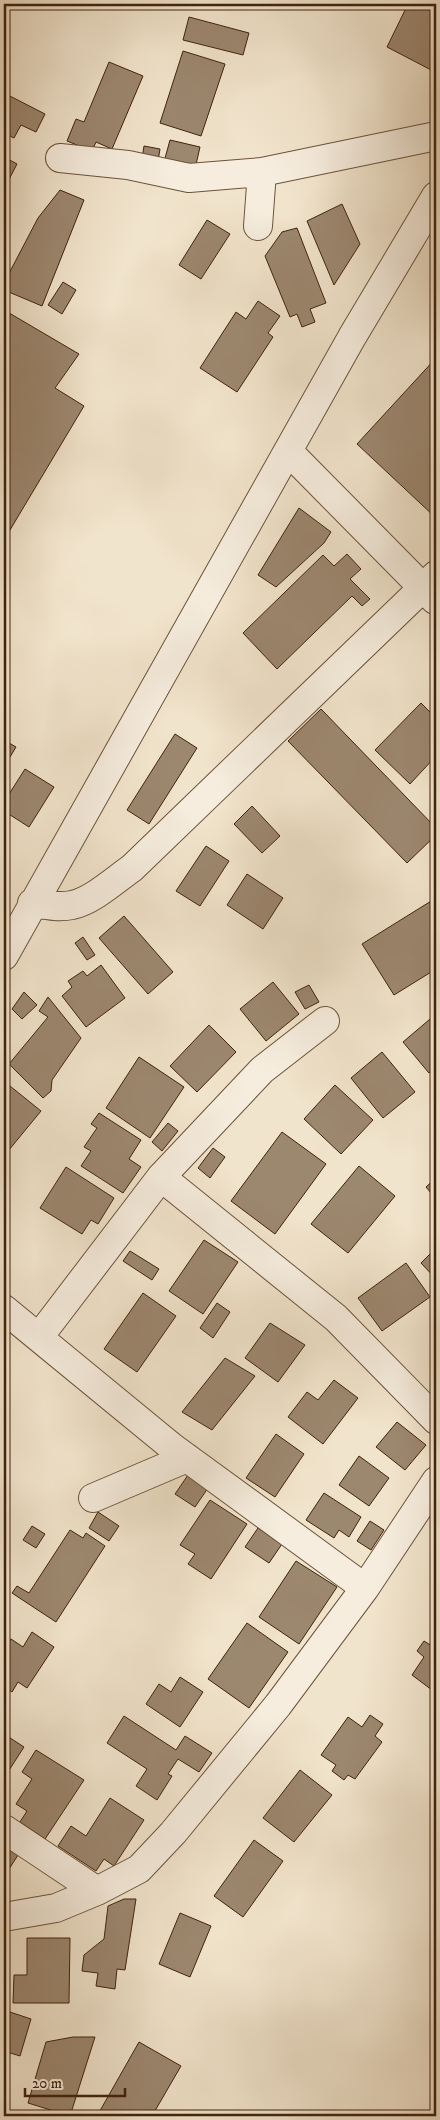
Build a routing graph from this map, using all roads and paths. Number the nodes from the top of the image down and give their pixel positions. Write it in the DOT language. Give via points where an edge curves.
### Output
graph roads {
  1 [pos="436,136"];
  2 [pos="60,158"];
  3 [pos="262,172"];
  4 [pos="436,196"];
  5 [pos="258,226"];
  6 [pos="289,452"];
  7 [pos="432,588"];
  8 [pos="32,903"];
  9 [pos="4,956"];
  10 [pos="325,1021"];
  11 [pos="161,1178"];
  12 [pos="4,1308"];
  13 [pos="39,1337"];
  14 [pos="436,1420"];
  15 [pos="187,1458"];
  16 [pos="436,1482"];
  17 [pos="93,1498"];
  18 [pos="365,1588"];
  19 [pos="4,1829"];
  20 [pos="97,1891"];
  21 [pos="4,1916"];
  1 -- 3 [label="street"];
  2 -- 3 [label="street" via="128,165 189,178"];
  3 -- 5 [label="street"];
  4 -- 6 [label="street" via="352,337"];
  6 -- 7 [label="street"];
  6 -- 8 [label="street"];
  7 -- 8 [label="street" via="132,868 101,891 72,905"];
  8 -- 9 [label="street"];
  10 -- 11 [label="street" via="262,1070"];
  11 -- 13 [label="street"];
  11 -- 14 [label="street" via="336,1318"];
  12 -- 13 [label="street"];
  13 -- 15 [label="street"];
  15 -- 17 [label="street"];
  15 -- 18 [label="street"];
  16 -- 18 [label="street"];
  18 -- 20 [label="street" via="278,1705 173,1833 139,1869"];
  19 -- 20 [label="street"];
  20 -- 21 [label="street" via="56,1908"];
}
